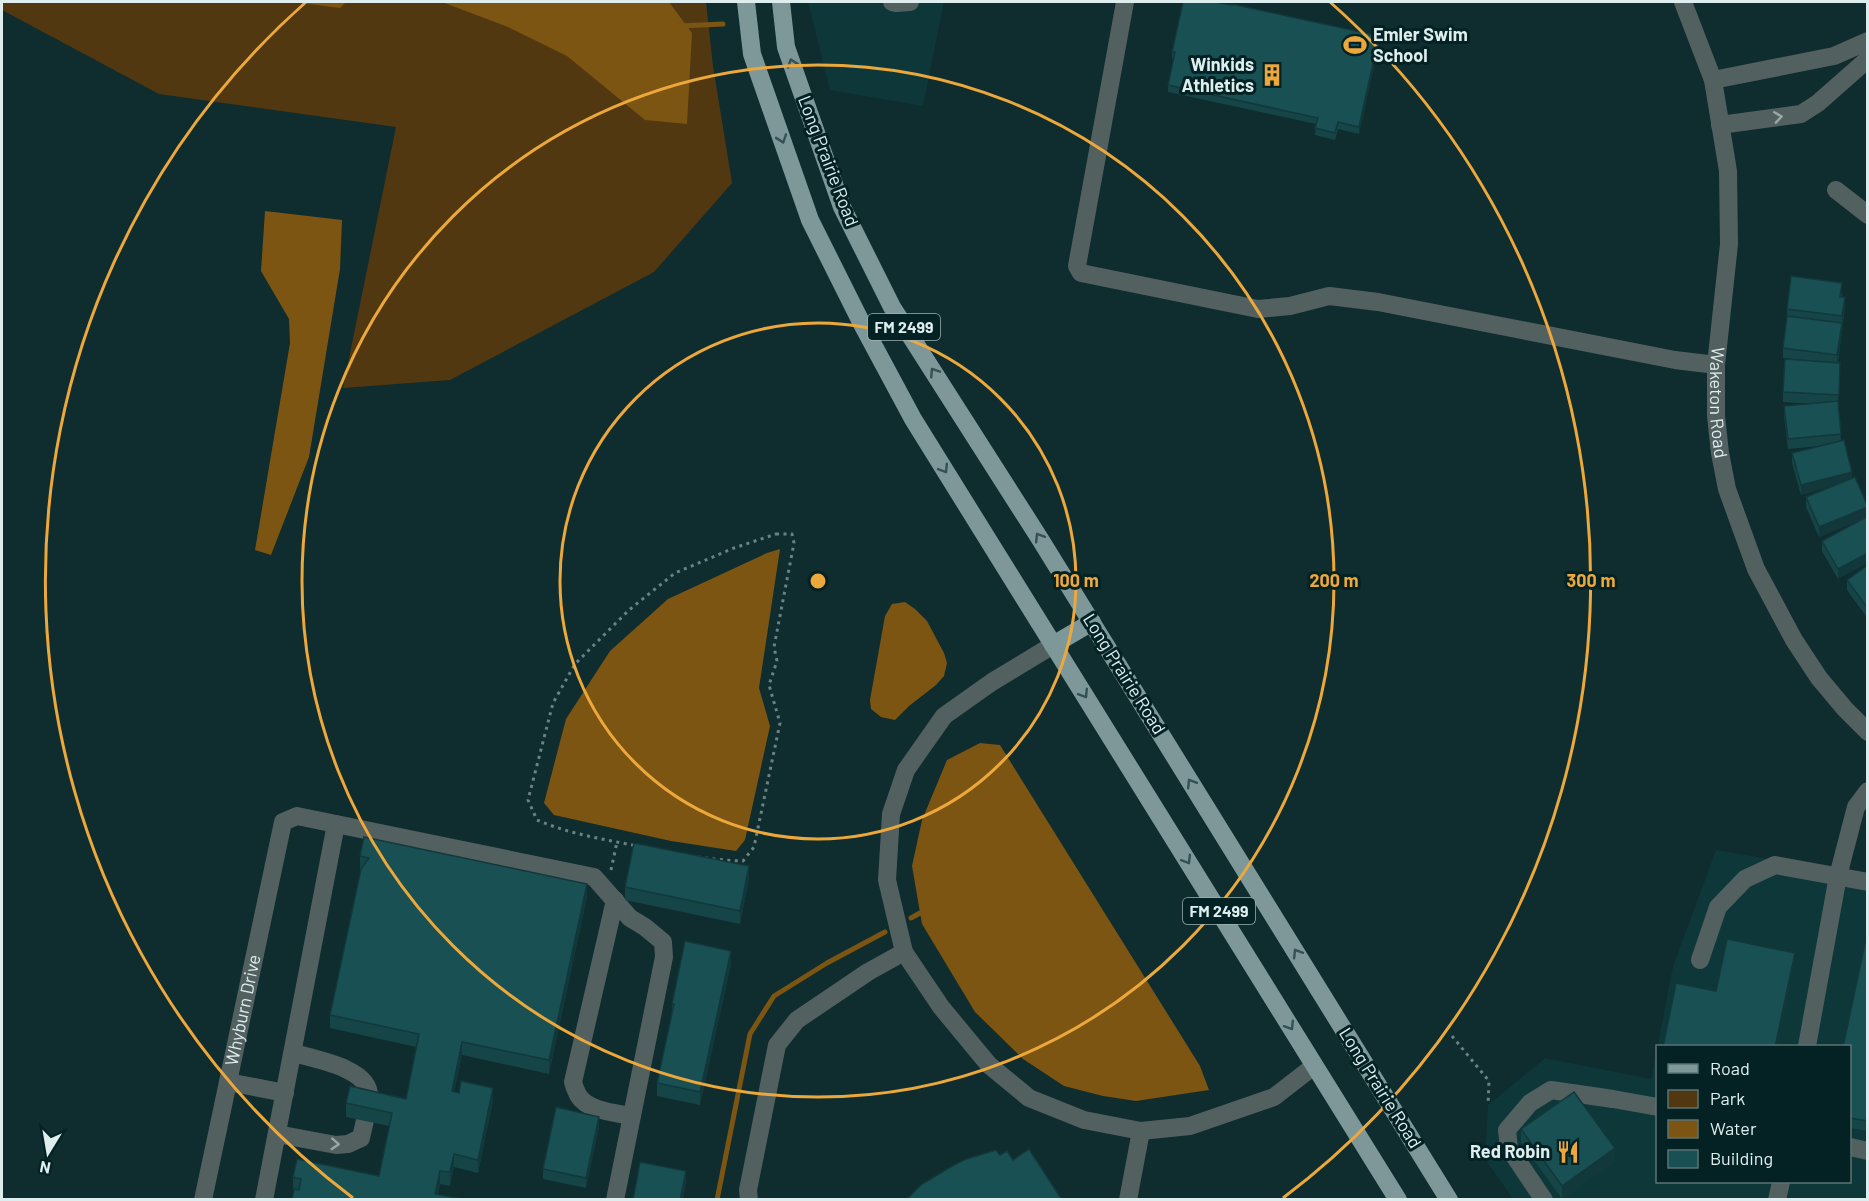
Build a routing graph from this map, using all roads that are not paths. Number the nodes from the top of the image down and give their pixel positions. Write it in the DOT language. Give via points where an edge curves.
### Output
graph roads {
  1 [pos="746,2"];
  2 [pos="781,2"];
  3 [pos="892,2"];
  4 [pos="910,2"];
  5 [pos="1125,2"];
  6 [pos="1683,2"];
  7 [pos="1868,41"];
  8 [pos="1868,58"];
  9 [pos="1713,80"];
  10 [pos="1720,125"];
  11 [pos="1836,190"];
  12 [pos="1868,215"];
  13 [pos="1716,365"];
  14 [pos="1092,622"];
  15 [pos="1053,645"];
  16 [pos="1868,732"];
  17 [pos="1868,791"];
  18 [pos="336,824"];
  19 [pos="1838,876"];
  20 [pos="1868,882"];
  21 [pos="611,896"];
  22 [pos="904,952"];
  23 [pos="1700,960"];
  24 [pos="1807,1045"];
  25 [pos="293,1053"];
  26 [pos="1314,1066"];
  27 [pos="228,1082"];
  28 [pos="285,1093"];
  29 [pos="1656,1107"];
  30 [pos="632,1116"];
  31 [pos="1141,1131"];
  32 [pos="277,1134"];
  33 [pos="1851,1147"];
  34 [pos="1868,1151"];
  35 [pos="1781,1183"];
  36 [pos="204,1200"];
  37 [pos="264,1200"];
  38 [pos="615,1200"];
  39 [pos="749,1200"];
  40 [pos="1128,1200"];
  41 [pos="1398,1200"];
  42 [pos="1449,1200"];
  43 [pos="1544,1200"];
  44 [pos="1778,1200"];
  1 -- 15 [label="main road, Long Prairie Road / FM 2499, one-way" via="752,54 810,220 913,419"];
  14 -- 2 [label="main road, Long Prairie Road / FM 2499, one-way" via="892,307 842,207 786,46"];
  3 -- 4 [label="street"];
  5 -- 13 [label="street" via="1077,266 1081,273 1258,309 1329,296 1378,302"];
  6 -- 9 [label="street, Waketon Road"];
  7 -- 9 [label="street" via="1834,56"];
  10 -- 8 [label="street, one-way" via="1801,114"];
  9 -- 10 [label="street, Waketon Road"];
  10 -- 13 [label="street, Waketon Road" via="1728,171 1729,244"];
  11 -- 12 [label="street"];
  13 -- 16 [label="street, Waketon Road" via="1716,416 1725,480 1756,569 1819,678"];
  14 -- 15 [label="main road"];
  42 -- 14 [label="main road, Long Prairie Road / FM 2499, one-way"];
  15 -- 22 [label="street" via="944,717 906,770 891,814 887,880"];
  15 -- 26 [label="main road, Long Prairie Road / FM 2499, one-way"];
  17 -- 19 [label="street" via="1856,807"];
  18 -- 21 [label="street" via="594,877"];
  18 -- 25 [label="street"];
  18 -- 27 [label="street, Whyburn Drive" via="297,816 283,822"];
  19 -- 20 [label="street"];
  19 -- 23 [label="street" via="1774,866 1745,879 1718,908"];
  19 -- 24 [label="street"];
  21 -- 30 [label="street" via="630,918 663,942 664,957"];
  21 -- 30 [label="street" via="573,1082 586,1103"];
  22 -- 31 [label="street" via="941,1007 989,1065 1029,1098 1084,1120"];
  22 -- 39 [label="street" via="797,1020 777,1045"];
  25 -- 28 [label="street"];
  32 -- 25 [label="street, one-way" via="336,1145 361,1138 369,1094 363,1080 354,1072"];
  26 -- 31 [label="street" via="1274,1097 1190,1126"];
  26 -- 41 [label="main road, Long Prairie Road / FM 2499"];
  27 -- 28 [label="street"];
  27 -- 36 [label="street, Whyburn Drive"];
  28 -- 32 [label="street"];
  29 -- 43 [label="street" via="1551,1090 1530,1103 1507,1130 1509,1148"];
  30 -- 38 [label="street"];
  31 -- 40 [label="street"];
  32 -- 37 [label="street"];
  33 -- 34 [label="street"];
  35 -- 44 [label="street"];
}
